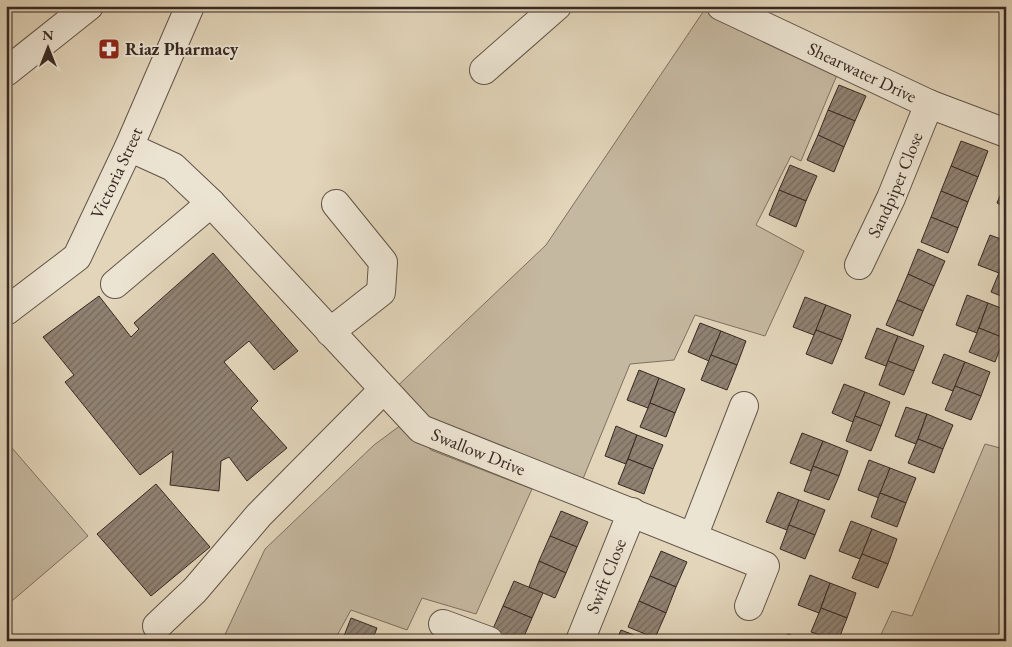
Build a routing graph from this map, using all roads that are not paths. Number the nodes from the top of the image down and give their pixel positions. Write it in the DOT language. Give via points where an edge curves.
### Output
graph roads {
  1 [pos="89,6"];
  2 [pos="557,6"];
  3 [pos="721,6"];
  4 [pos="188,8"];
  5 [pos="484,70"];
  6 [pos="6,72"];
  7 [pos="930,104"];
  8 [pos="1006,133"];
  9 [pos="130,148"];
  10 [pos="211,204"];
  11 [pos="336,204"];
  12 [pos="858,265"];
  13 [pos="115,284"];
  14 [pos="6,311"];
  15 [pos="330,332"];
  16 [pos="383,390"];
  17 [pos="744,406"];
  18 [pos="632,512"];
  19 [pos="693,537"];
  20 [pos="749,606"];
  21 [pos="444,624"];
  22 [pos="156,626"];
  23 [pos="489,641"];
  24 [pos="580,641"];
  1 -- 6 [label="street"];
  2 -- 5 [label="street"];
  3 -- 7 [label="street, Shearwater Drive"];
  4 -- 9 [label="street, Victoria Street"];
  7 -- 8 [label="street, Shearwater Drive"];
  7 -- 12 [label="street, Sandpiper Close" via="891,198"];
  9 -- 10 [label="street, Swallow Drive" via="173,167"];
  9 -- 14 [label="street, Victoria Street" via="77,257"];
  10 -- 13 [label="street"];
  10 -- 15 [label="street, Swallow Drive"];
  11 -- 15 [label="street" via="383,262 381,292"];
  15 -- 16 [label="street, Swallow Drive"];
  16 -- 18 [label="street, Swallow Drive" via="421,428"];
  16 -- 22 [label="street" via="258,516 195,590"];
  17 -- 19 [label="street"];
  18 -- 19 [label="street, Swallow Drive"];
  18 -- 24 [label="street, Swift Close"];
  19 -- 20 [label="street, Swallow Drive" via="765,566"];
  21 -- 23 [label="street"];
}
